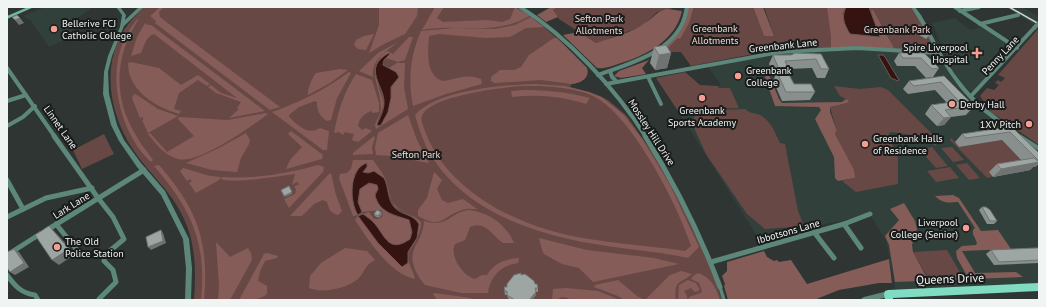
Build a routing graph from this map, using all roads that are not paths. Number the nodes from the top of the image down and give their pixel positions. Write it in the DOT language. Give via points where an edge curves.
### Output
graph roads {
  1 [pos="32,7"];
  2 [pos="118,7"];
  3 [pos="142,7"];
  4 [pos="520,7"];
  5 [pos="687,7"];
  6 [pos="913,7"];
  7 [pos="955,7"];
  8 [pos="979,7"];
  9 [pos="960,11"];
  10 [pos="1018,15"];
  11 [pos="7,18"];
  12 [pos="980,24"];
  13 [pos="1039,24"];
  14 [pos="122,27"];
  15 [pos="1017,48"];
  16 [pos="939,53"];
  17 [pos="7,68"];
  18 [pos="610,70"];
  19 [pos="598,75"];
  20 [pos="649,79"];
  21 [pos="616,81"];
  22 [pos="606,84"];
  23 [pos="26,95"];
  24 [pos="972,96"];
  25 [pos="7,101"];
  26 [pos="661,104"];
  27 [pos="35,106"];
  28 [pos="7,126"];
  29 [pos="1039,150"];
  30 [pos="144,170"];
  31 [pos="7,180"];
  32 [pos="92,188"];
  33 [pos="98,198"];
  34 [pos="23,209"];
  35 [pos="870,214"];
  36 [pos="7,217"];
  37 [pos="56,224"];
  38 [pos="844,224"];
  39 [pos="814,232"];
  40 [pos="862,248"];
  41 [pos="77,250"];
  42 [pos="7,255"];
  43 [pos="834,258"];
  44 [pos="711,262"];
  45 [pos="7,275"];
  46 [pos="720,287"];
  47 [pos="1039,288"];
  48 [pos="889,297"];
  49 [pos="99,299"];
  50 [pos="38,300"];
  51 [pos="188,300"];
  52 [pos="724,300"];
  53 [pos="864,300"];
  1 -- 11 [label="main road"];
  2 -- 14 [label="street" via="124,15"];
  3 -- 14 [label="street"];
  4 -- 19 [label="street, Mossley Hill Drive" via="557,34"];
  5 -- 18 [label="street" via="679,30 666,44 651,55"];
  6 -- 16 [label="street"];
  7 -- 9 [label="street"];
  8 -- 9 [label="street"];
  9 -- 12 [label="street"];
  10 -- 12 [label="street"];
  12 -- 15 [label="street"];
  13 -- 15 [label="street, Penny Lane, bridge"];
  14 -- 30 [label="street" via="106,72 106,94 119,136"];
  15 -- 24 [label="street, Penny Lane"];
  16 -- 21 [label="street, Greenbank Lane" via="858,48 804,49"];
  16 -- 24 [label="street" via="953,76"];
  17 -- 23 [label="street, Linnet Lane"];
  18 -- 19 [label="street"];
  18 -- 21 [label="street"];
  19 -- 22 [label="street, Mossley Hill Drive"];
  20 -- 26 [label="street"];
  21 -- 22 [label="street, Greenbank Lane"];
  22 -- 44 [label="street, Mossley Hill Drive" via="631,113 681,195"];
  23 -- 25 [label="street"];
  23 -- 27 [label="street, Linnet Lane"];
  24 -- 29 [label="street" via="996,119"];
  27 -- 28 [label="street"];
  27 -- 32 [label="street, Linnet Lane"];
  30 -- 33 [label="street, Lark Lane"];
  30 -- 51 [label="street" via="163,193 186,239 189,268"];
  31 -- 34 [label="street"];
  32 -- 33 [label="street, Linnet Lane"];
  32 -- 34 [label="street" via="46,198"];
  33 -- 37 [label="street, Lark Lane"];
  33 -- 49 [label="street, Linnet Lane" via="114,217 124,239 105,255 104,261 113,270 116,282"];
  34 -- 36 [label="street"];
  35 -- 38 [label="street, Ibbotsons Lane"];
  37 -- 41 [label="street"];
  37 -- 42 [label="street, Lark Lane"];
  38 -- 39 [label="street, Ibbotsons Lane"];
  38 -- 40 [label="street"];
  39 -- 43 [label="street"];
  39 -- 44 [label="street, Ibbotsons Lane"];
  44 -- 46 [label="street, Mossley Hill Drive"];
  45 -- 50 [label="street" via="24,294 34,296"];
  46 -- 52 [label="street, Mossley Hill Drive"];
  47 -- 48 [label="main road, Queens Drive"];
  48 -- 53 [label="street, Queens Drive"];
}
